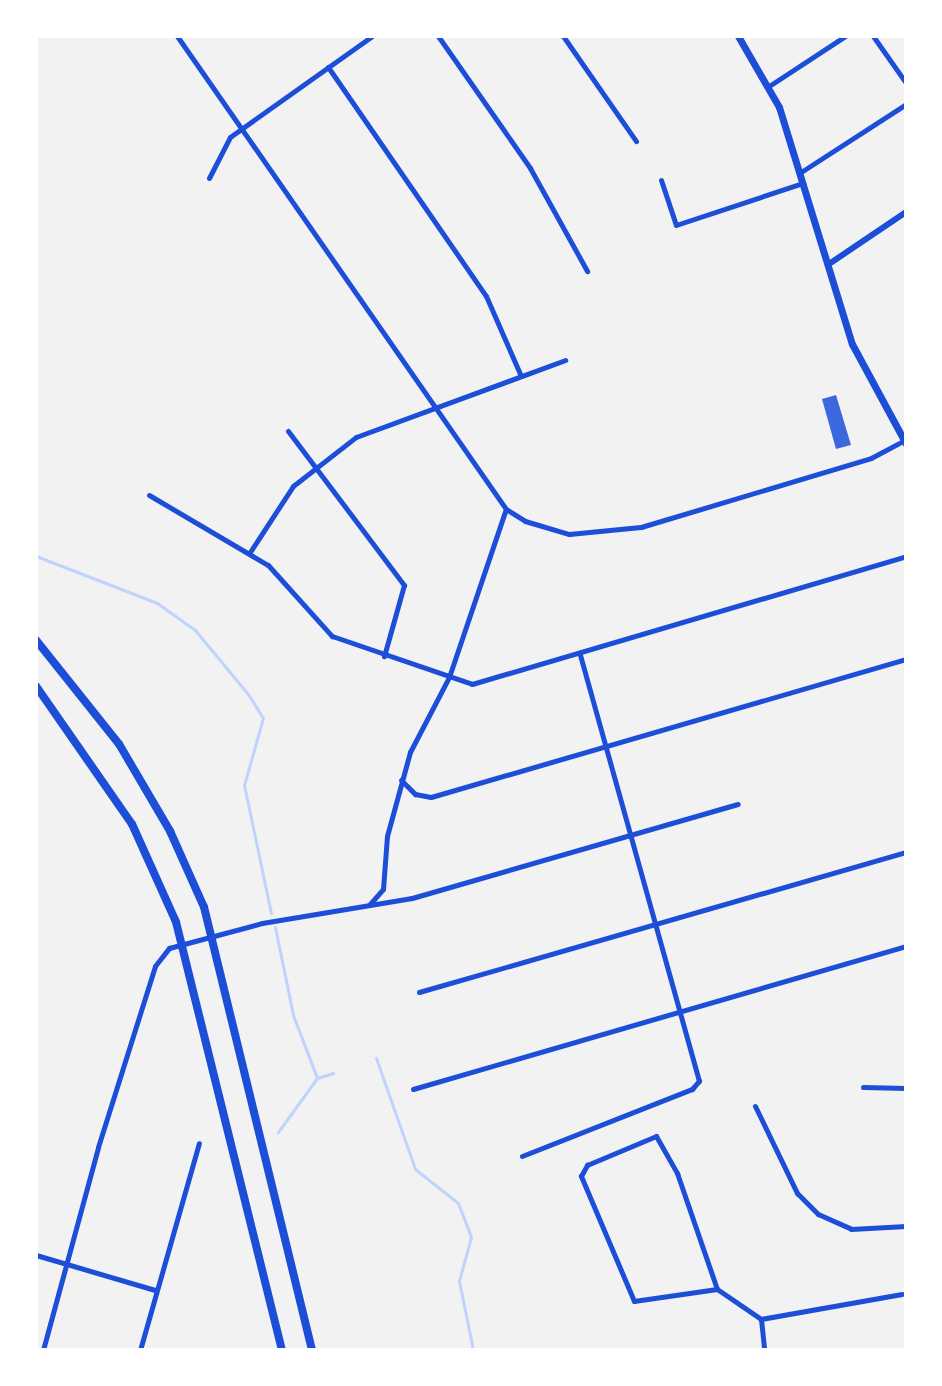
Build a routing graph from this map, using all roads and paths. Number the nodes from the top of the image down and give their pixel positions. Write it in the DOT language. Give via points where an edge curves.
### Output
graph roads {
  1 [pos="177,36"];
  2 [pos="372,36"];
  3 [pos="438,36"];
  4 [pos="563,36"];
  5 [pos="738,36"];
  6 [pos="845,36"];
  7 [pos="873,36"];
  8 [pos="328,67"];
  9 [pos="906,83"];
  10 [pos="769,86"];
  11 [pos="906,104"];
  12 [pos="240,129"];
  13 [pos="636,141"];
  14 [pos="801,172"];
  15 [pos="209,178"];
  16 [pos="661,180"];
  17 [pos="804,183"];
  18 [pos="906,212"];
  19 [pos="829,264"];
  20 [pos="587,271"];
  21 [pos="565,360"];
  22 [pos="521,376"];
  23 [pos="434,405"];
  24 [pos="288,431"];
  25 [pos="905,442"];
  26 [pos="316,467"];
  27 [pos="149,495"];
  28 [pos="506,509"];
  29 [pos="250,552"];
  30 [pos="906,556"];
  31 [pos="36,640"];
  32 [pos="580,654"];
  33 [pos="384,656"];
  34 [pos="906,659"];
  35 [pos="449,677"];
  36 [pos="36,686"];
  37 [pos="605,748"];
  38 [pos="401,780"];
  39 [pos="738,804"];
  40 [pos="630,835"];
  41 [pos="906,852"];
  42 [pos="367,906"];
  43 [pos="656,924"];
  44 [pos="212,935"];
  45 [pos="183,944"];
  46 [pos="906,946"];
  47 [pos="419,992"];
  48 [pos="680,1011"];
  49 [pos="863,1087"];
  50 [pos="906,1088"];
  51 [pos="413,1089"];
  52 [pos="755,1106"];
  53 [pos="199,1143"];
  54 [pos="522,1156"];
  55 [pos="906,1226"];
  56 [pos="36,1255"];
  57 [pos="69,1264"];
  58 [pos="717,1289"];
  59 [pos="155,1290"];
  60 [pos="902,1294"];
  61 [pos="761,1319"];
  62 [pos="43,1350"];
  63 [pos="140,1350"];
  64 [pos="282,1350"];
  65 [pos="312,1350"];
  66 [pos="764,1350"];
  1 -- 12 [label="street"];
  2 -- 8 [label="street"];
  3 -- 20 [label="street" via="537,179"];
  4 -- 13 [label="street"];
  5 -- 10 [label="main road"];
  6 -- 10 [label="street"];
  7 -- 9 [label="street"];
  8 -- 12 [label="street"];
  8 -- 22 [label="street" via="486,296"];
  10 -- 14 [label="main road"];
  11 -- 14 [label="street"];
  12 -- 15 [label="street" via="230,137"];
  12 -- 23 [label="street"];
  14 -- 17 [label="main road"];
  16 -- 17 [label="street" via="676,225"];
  17 -- 19 [label="main road"];
  18 -- 19 [label="street"];
  19 -- 25 [label="main road" via="852,344"];
  21 -- 22 [label="street"];
  22 -- 23 [label="street"];
  23 -- 26 [label="street" via="367,431"];
  23 -- 28 [label="street"];
  24 -- 26 [label="street"];
  25 -- 28 [label="street" via="871,458 617,532 569,534 540,527"];
  26 -- 29 [label="street" via="293,486"];
  26 -- 33 [label="street" via="404,585"];
  27 -- 29 [label="street"];
  28 -- 35 [label="street"];
  29 -- 33 [label="street" via="276,573 327,633"];
  30 -- 32 [label="street"];
  31 -- 44 [label="highway" via="88,701 151,794 187,866"];
  32 -- 35 [label="street" via="483,684"];
  32 -- 37 [label="street"];
  33 -- 35 [label="street"];
  34 -- 37 [label="street"];
  35 -- 38 [label="street" via="416,734"];
  36 -- 45 [label="highway" via="132,824"];
  37 -- 38 [label="street" via="431,797 415,794"];
  37 -- 40 [label="street"];
  38 -- 42 [label="street" via="387,836 383,889"];
  39 -- 40 [label="street"];
  40 -- 42 [label="street"];
  40 -- 43 [label="street"];
  41 -- 43 [label="street"];
  42 -- 44 [label="street"];
  43 -- 47 [label="street"];
  43 -- 48 [label="street"];
  44 -- 45 [label="street"];
  44 -- 65 [label="highway"];
  45 -- 57 [label="street" via="169,948 155,966 98,1147"];
  45 -- 64 [label="highway"];
  46 -- 48 [label="street"];
  48 -- 51 [label="street"];
  48 -- 54 [label="street" via="697,1070 695,1087"];
  49 -- 50 [label="street"];
  52 -- 55 [label="street" via="797,1193 818,1214 851,1229"];
  53 -- 59 [label="street"];
  56 -- 57 [label="street"];
  57 -- 59 [label="street"];
  57 -- 62 [label="street"];
  58 -- 58 [label="street" via="660,1137 587,1165 581,1180 634,1301"];
  58 -- 61 [label="street"];
  59 -- 63 [label="street"];
  60 -- 61 [label="street"];
  61 -- 66 [label="street"];
}
